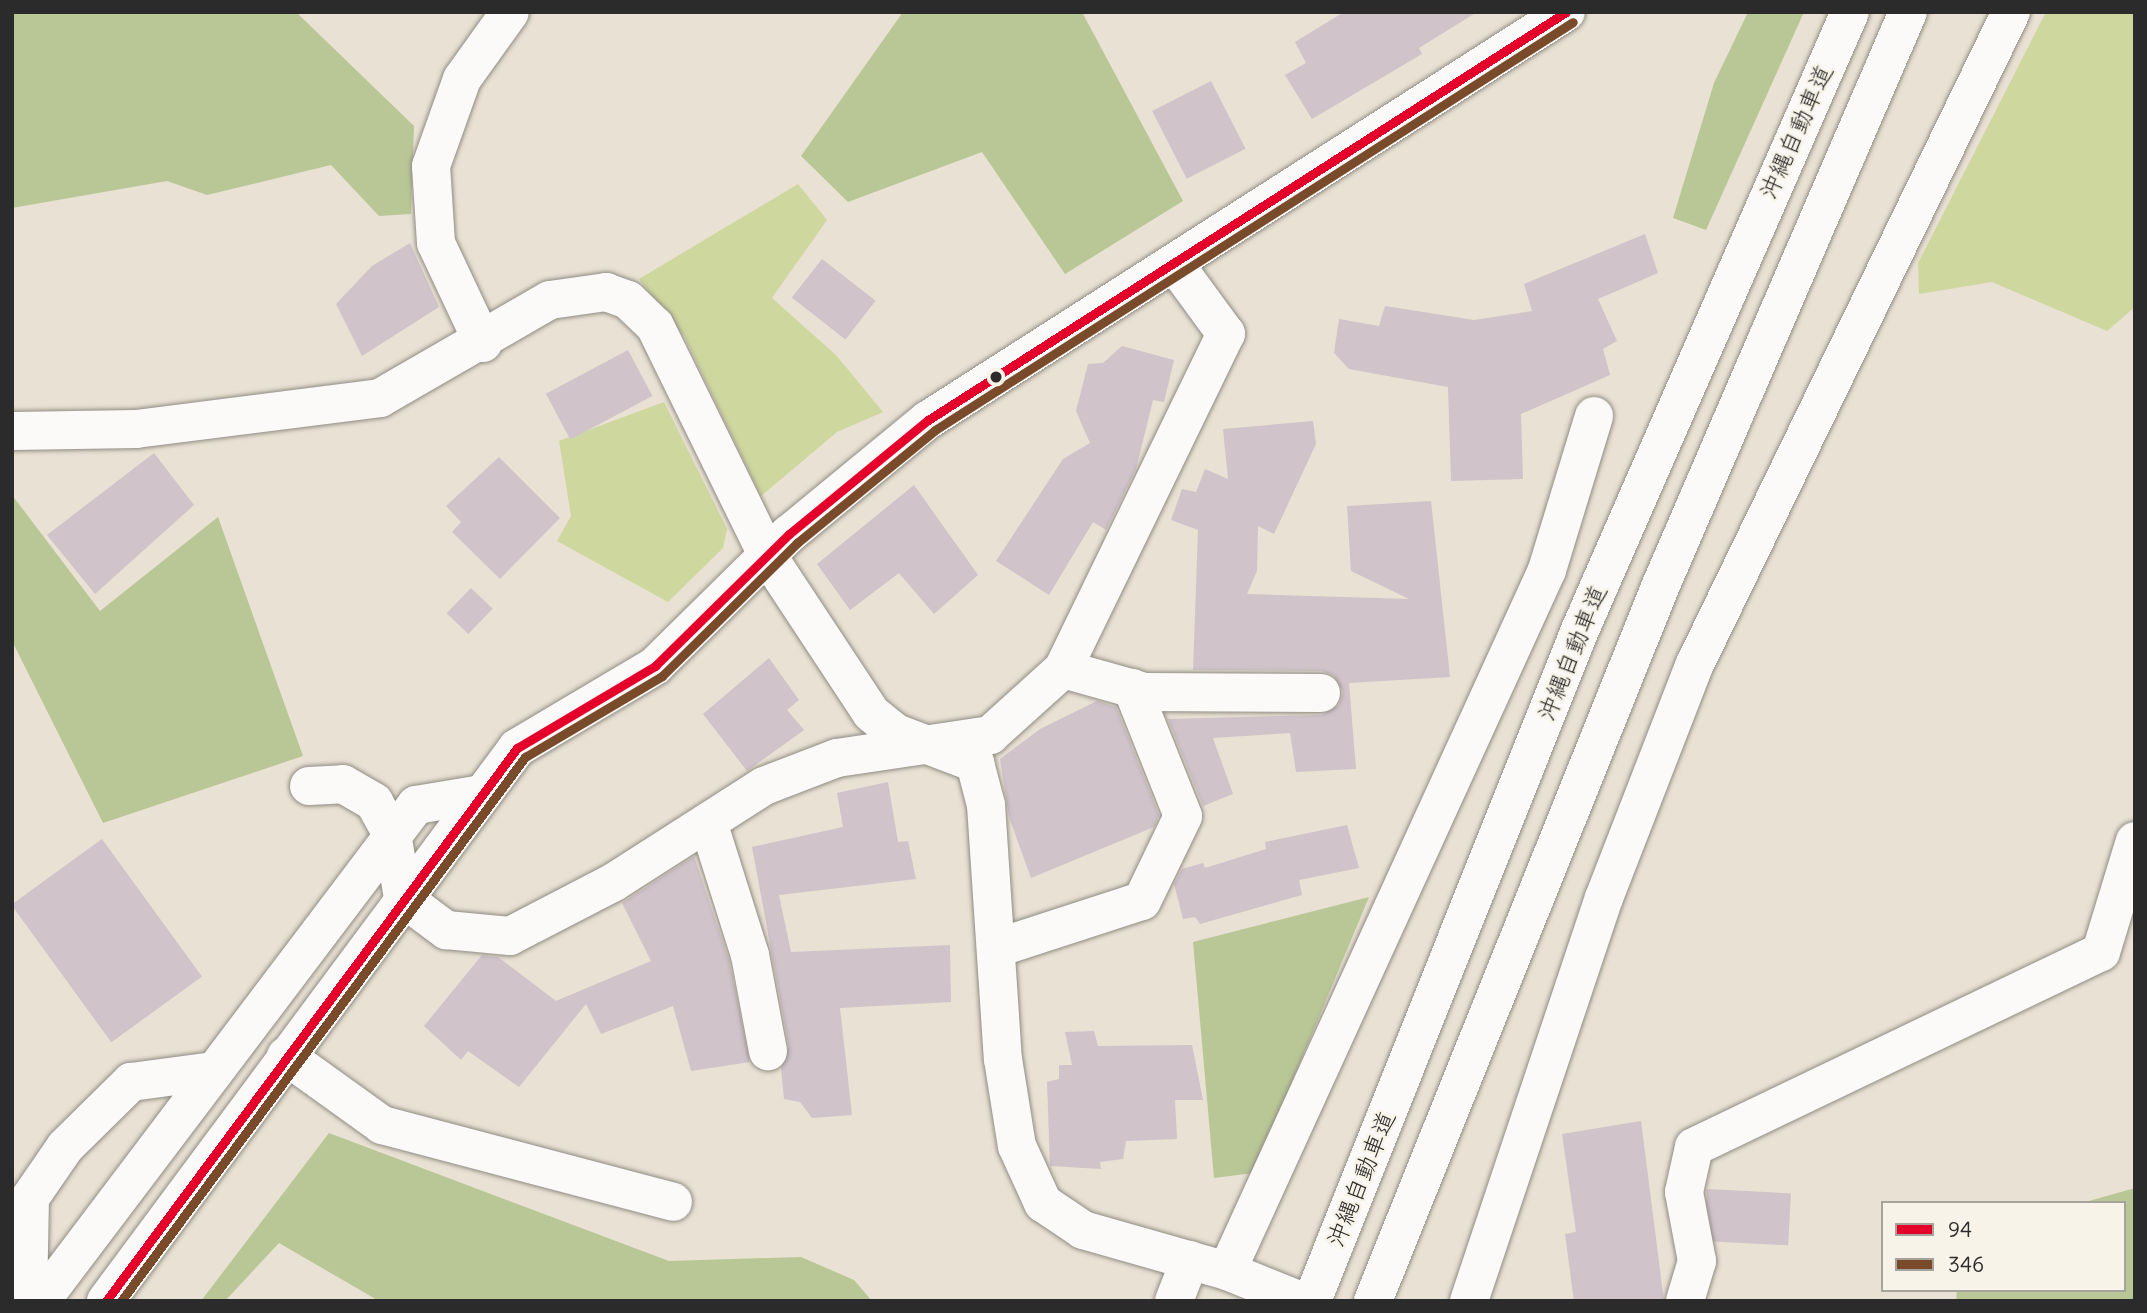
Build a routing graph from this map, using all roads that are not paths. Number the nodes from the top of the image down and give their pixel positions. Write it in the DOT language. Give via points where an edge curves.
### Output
graph roads {
  1 [pos="510,12"];
  2 [pos="1566,12"];
  3 [pos="1850,12"];
  4 [pos="1908,12"];
  5 [pos="2011,12"];
  6 [pos="1174,263"];
  7 [pos="483,343"];
  8 [pos="1594,416"];
  9 [pos="12,431"];
  10 [pos="766,555"];
  11 [pos="1063,669"];
  12 [pos="1132,688"];
  13 [pos="1321,692"];
  14 [pos="925,744"];
  15 [pos="309,786"];
  16 [pos="482,794"];
  17 [pos="708,822"];
  18 [pos="392,834"];
  19 [pos="2135,841"];
  20 [pos="403,898"];
  21 [pos="996,948"];
  22 [pos="768,1051"];
  23 [pos="286,1056"];
  24 [pos="213,1071"];
  25 [pos="673,1202"];
  26 [pos="1190,1260"];
  27 [pos="1235,1274"];
  28 [pos="28,1301"];
  29 [pos="41,1301"];
  30 [pos="106,1301"];
  31 [pos="1174,1301"];
  32 [pos="1301,1301"];
  33 [pos="1312,1301"];
  34 [pos="1373,1301"];
  35 [pos="1469,1301"];
  36 [pos="1685,1301"];
  1 -- 7 [label="main road" via="462,79 431,166 436,243"];
  2 -- 6 [label="main road"];
  3 -- 33 [label="main road, 沖縄自動車道" via="1580,630"];
  4 -- 34 [label="main road" via="1661,585"];
  5 -- 35 [label="main road" via="1694,666 1604,898"];
  6 -- 10 [label="main road" via="928,420"];
  6 -- 11 [label="main road" via="1226,334"];
  7 -- 9 [label="main road" via="380,398 136,429"];
  7 -- 10 [label="main road" via="550,300 606,292 628,300 655,326"];
  8 -- 27 [label="main road" via="1542,583"];
  10 -- 14 [label="main road" via="871,713 896,733"];
  10 -- 16 [label="main road" via="655,666 527,741"];
  11 -- 12 [label="main road"];
  11 -- 14 [label="main road" via="990,735"];
  12 -- 13 [label="main road"];
  12 -- 21 [label="main road" via="1183,816 1142,901"];
  14 -- 17 [label="main road" via="838,758 764,786"];
  14 -- 21 [label="main road" via="975,764 986,805"];
  15 -- 18 [label="main road" via="342,784 374,802"];
  16 -- 18 [label="main road" via="416,805"];
  16 -- 20 [label="main road"];
  17 -- 20 [label="main road" via="614,882 510,936 446,930"];
  17 -- 22 [label="main road" via="750,955"];
  18 -- 20 [label="main road"];
  18 -- 24 [label="main road"];
  19 -- 36 [label="main road" via="2101,952 1694,1147 1684,1192 1697,1261"];
  20 -- 23 [label="main road"];
  21 -- 26 [label="main road" via="1003,1059 1017,1146 1043,1203 1083,1230"];
  23 -- 25 [label="main road" via="382,1125"];
  23 -- 30 [label="main road"];
  24 -- 28 [label="main road" via="131,1083 65,1147 30,1198"];
  24 -- 29 [label="main road"];
  26 -- 27 [label="main road"];
  26 -- 31 [label="main road"];
  27 -- 32 [label="main road"];
}
